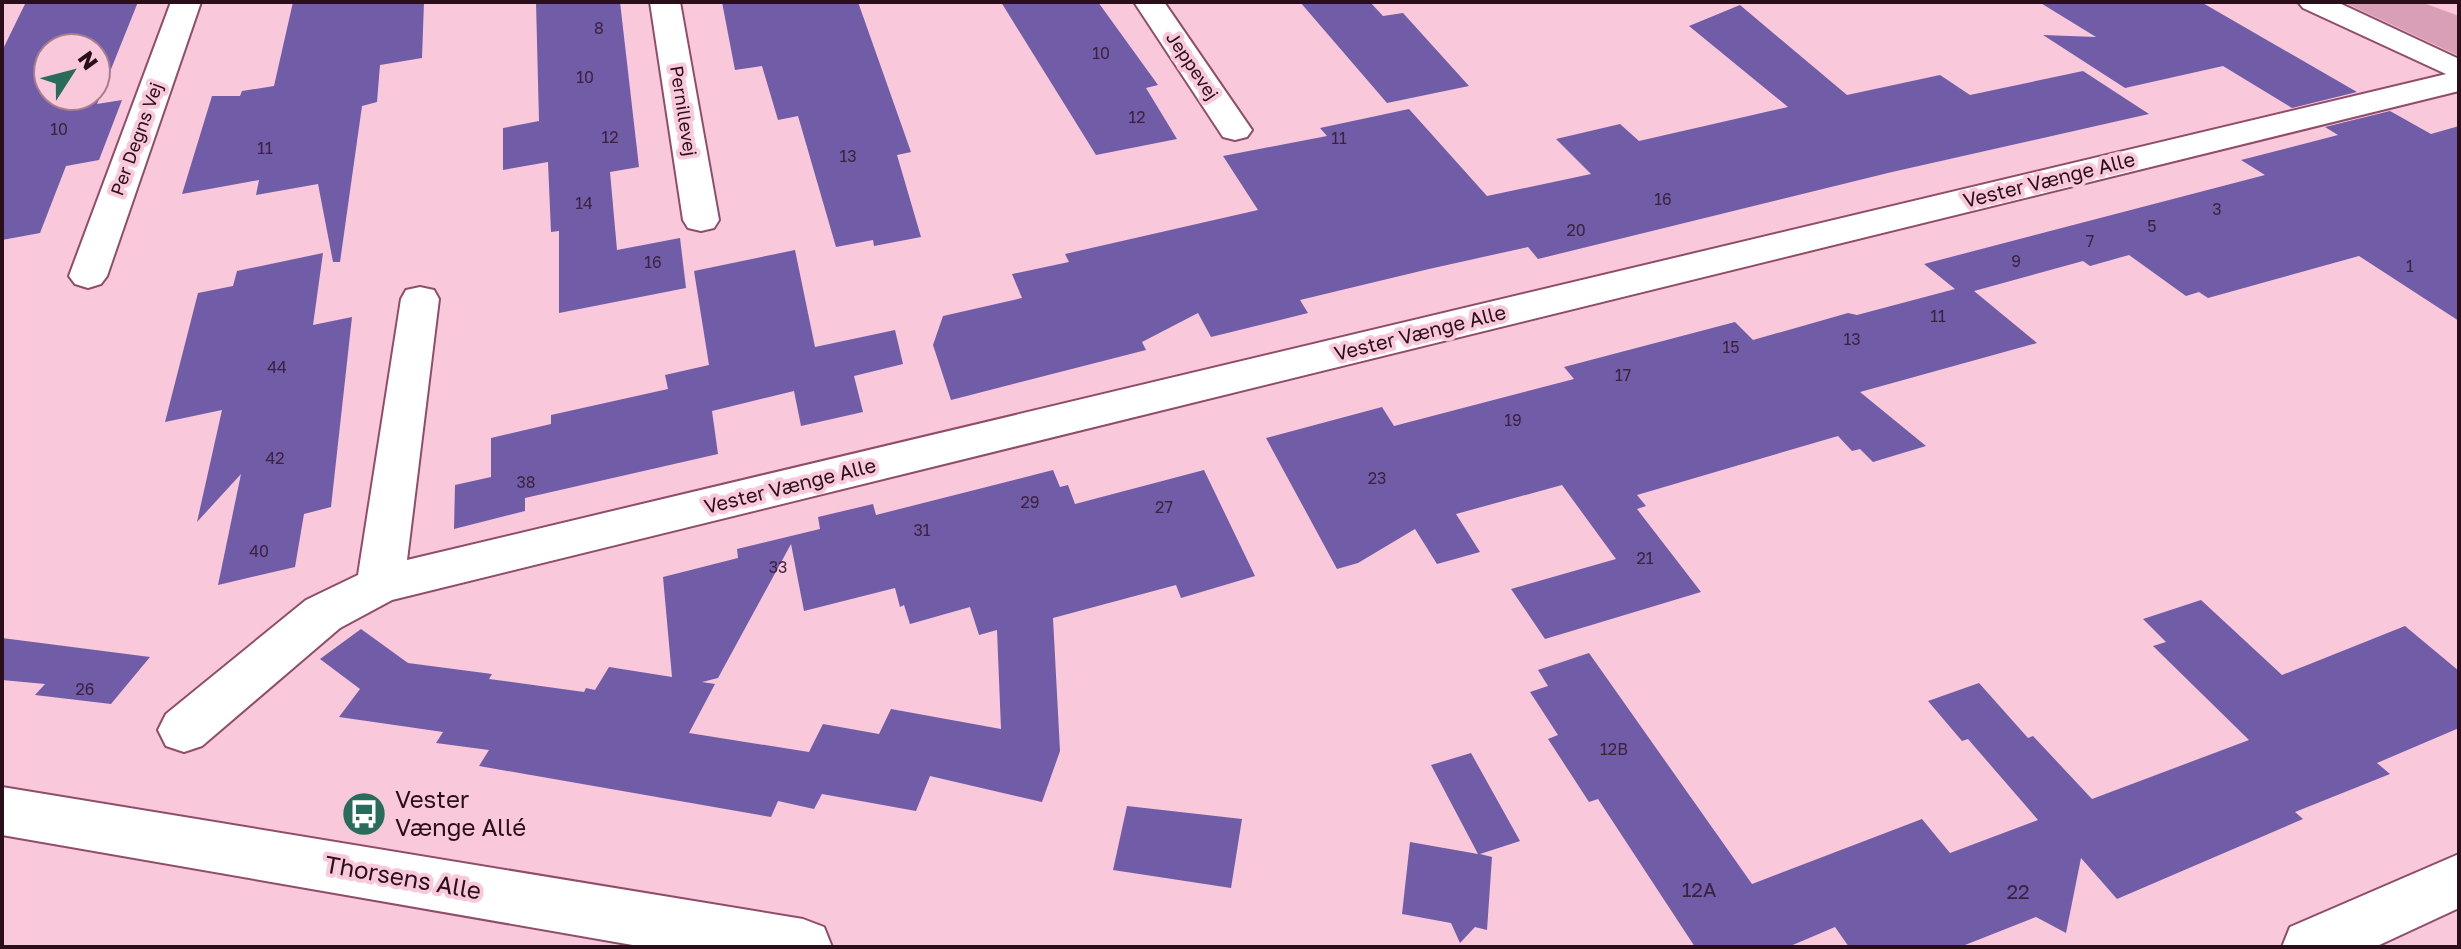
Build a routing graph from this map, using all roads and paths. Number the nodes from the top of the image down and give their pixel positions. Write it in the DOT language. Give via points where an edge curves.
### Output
graph roads {
  1 [pos="186,2"];
  2 [pos="665,2"];
  3 [pos="1149,2"];
  4 [pos="2313,2"];
  5 [pos="2459,71"];
  6 [pos="2459,81"];
  7 [pos="1235,130"];
  8 [pos="701,220"];
  9 [pos="88,276"];
  10 [pos="420,299"];
  11 [pos="380,585"];
  12 [pos="184,730"];
  13 [pos="2,811"];
  14 [pos="2459,880"];
  15 [pos="803,947"];
  16 [pos="2311,947"];
  1 -- 9 [label="street, Per Degns Vej"];
  2 -- 8 [label="street, Pernillevej"];
  3 -- 7 [label="street, Jeppevej"];
  4 -- 5 [label="street"];
  6 -- 11 [label="street, Vester Vænge Alle"];
  10 -- 11 [label="street"];
  11 -- 12 [label="street, Vester Vænge Alle" via="323,614"];
  13 -- 15 [label="street, Thorsens Alle"];
  14 -- 16 [label="street"];
}
